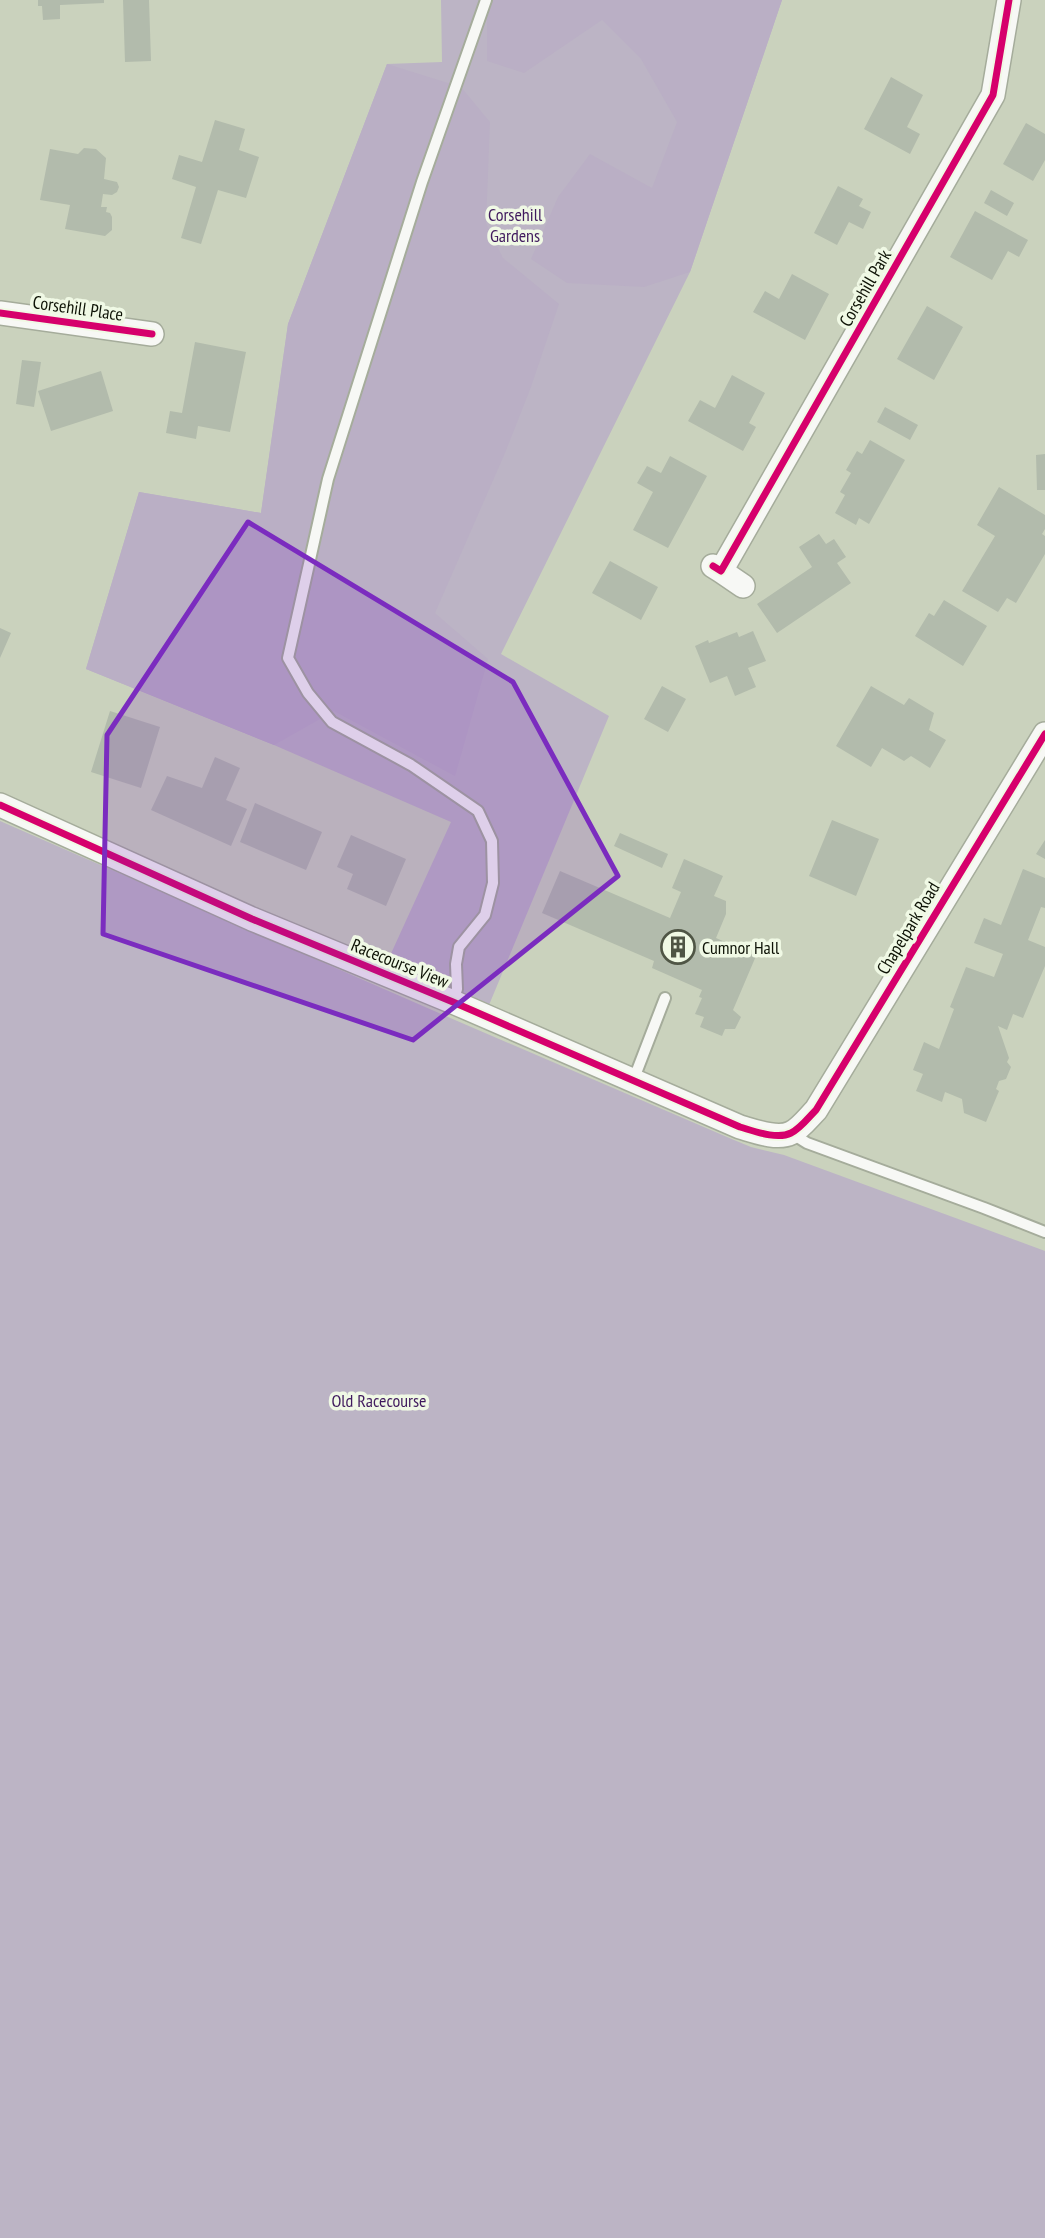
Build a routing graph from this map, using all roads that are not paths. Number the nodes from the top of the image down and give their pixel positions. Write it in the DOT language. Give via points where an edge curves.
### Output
graph roads {
  1 [pos="486,0"];
  2 [pos="1009,0"];
  3 [pos="0,313"];
  4 [pos="152,334"];
  5 [pos="743,586"];
  6 [pos="1045,734"];
  7 [pos="0,805"];
  8 [pos="665,998"];
  9 [pos="453,1002"];
  10 [pos="634,1081"];
  11 [pos="791,1133"];
  12 [pos="1045,1232"];
  1 -- 9 [label="lane" via="422,182 328,479 288,658 332,722 411,765 478,811 492,841 493,883 485,915 459,947"];
  2 -- 5 [label="street, Corsehill Park" via="993,95 717,569"];
  3 -- 4 [label="street, Corsehill Place"];
  6 -- 11 [label="street, Chapelpark Road" via="816,1110"];
  7 -- 9 [label="street, Racecourse View" via="252,919"];
  8 -- 10 [label="lane"];
  9 -- 10 [label="street, Racecourse View"];
  10 -- 11 [label="street, Racecourse View" via="740,1127 759,1133"];
  11 -- 12 [label="lane" via="807,1143"];
}
